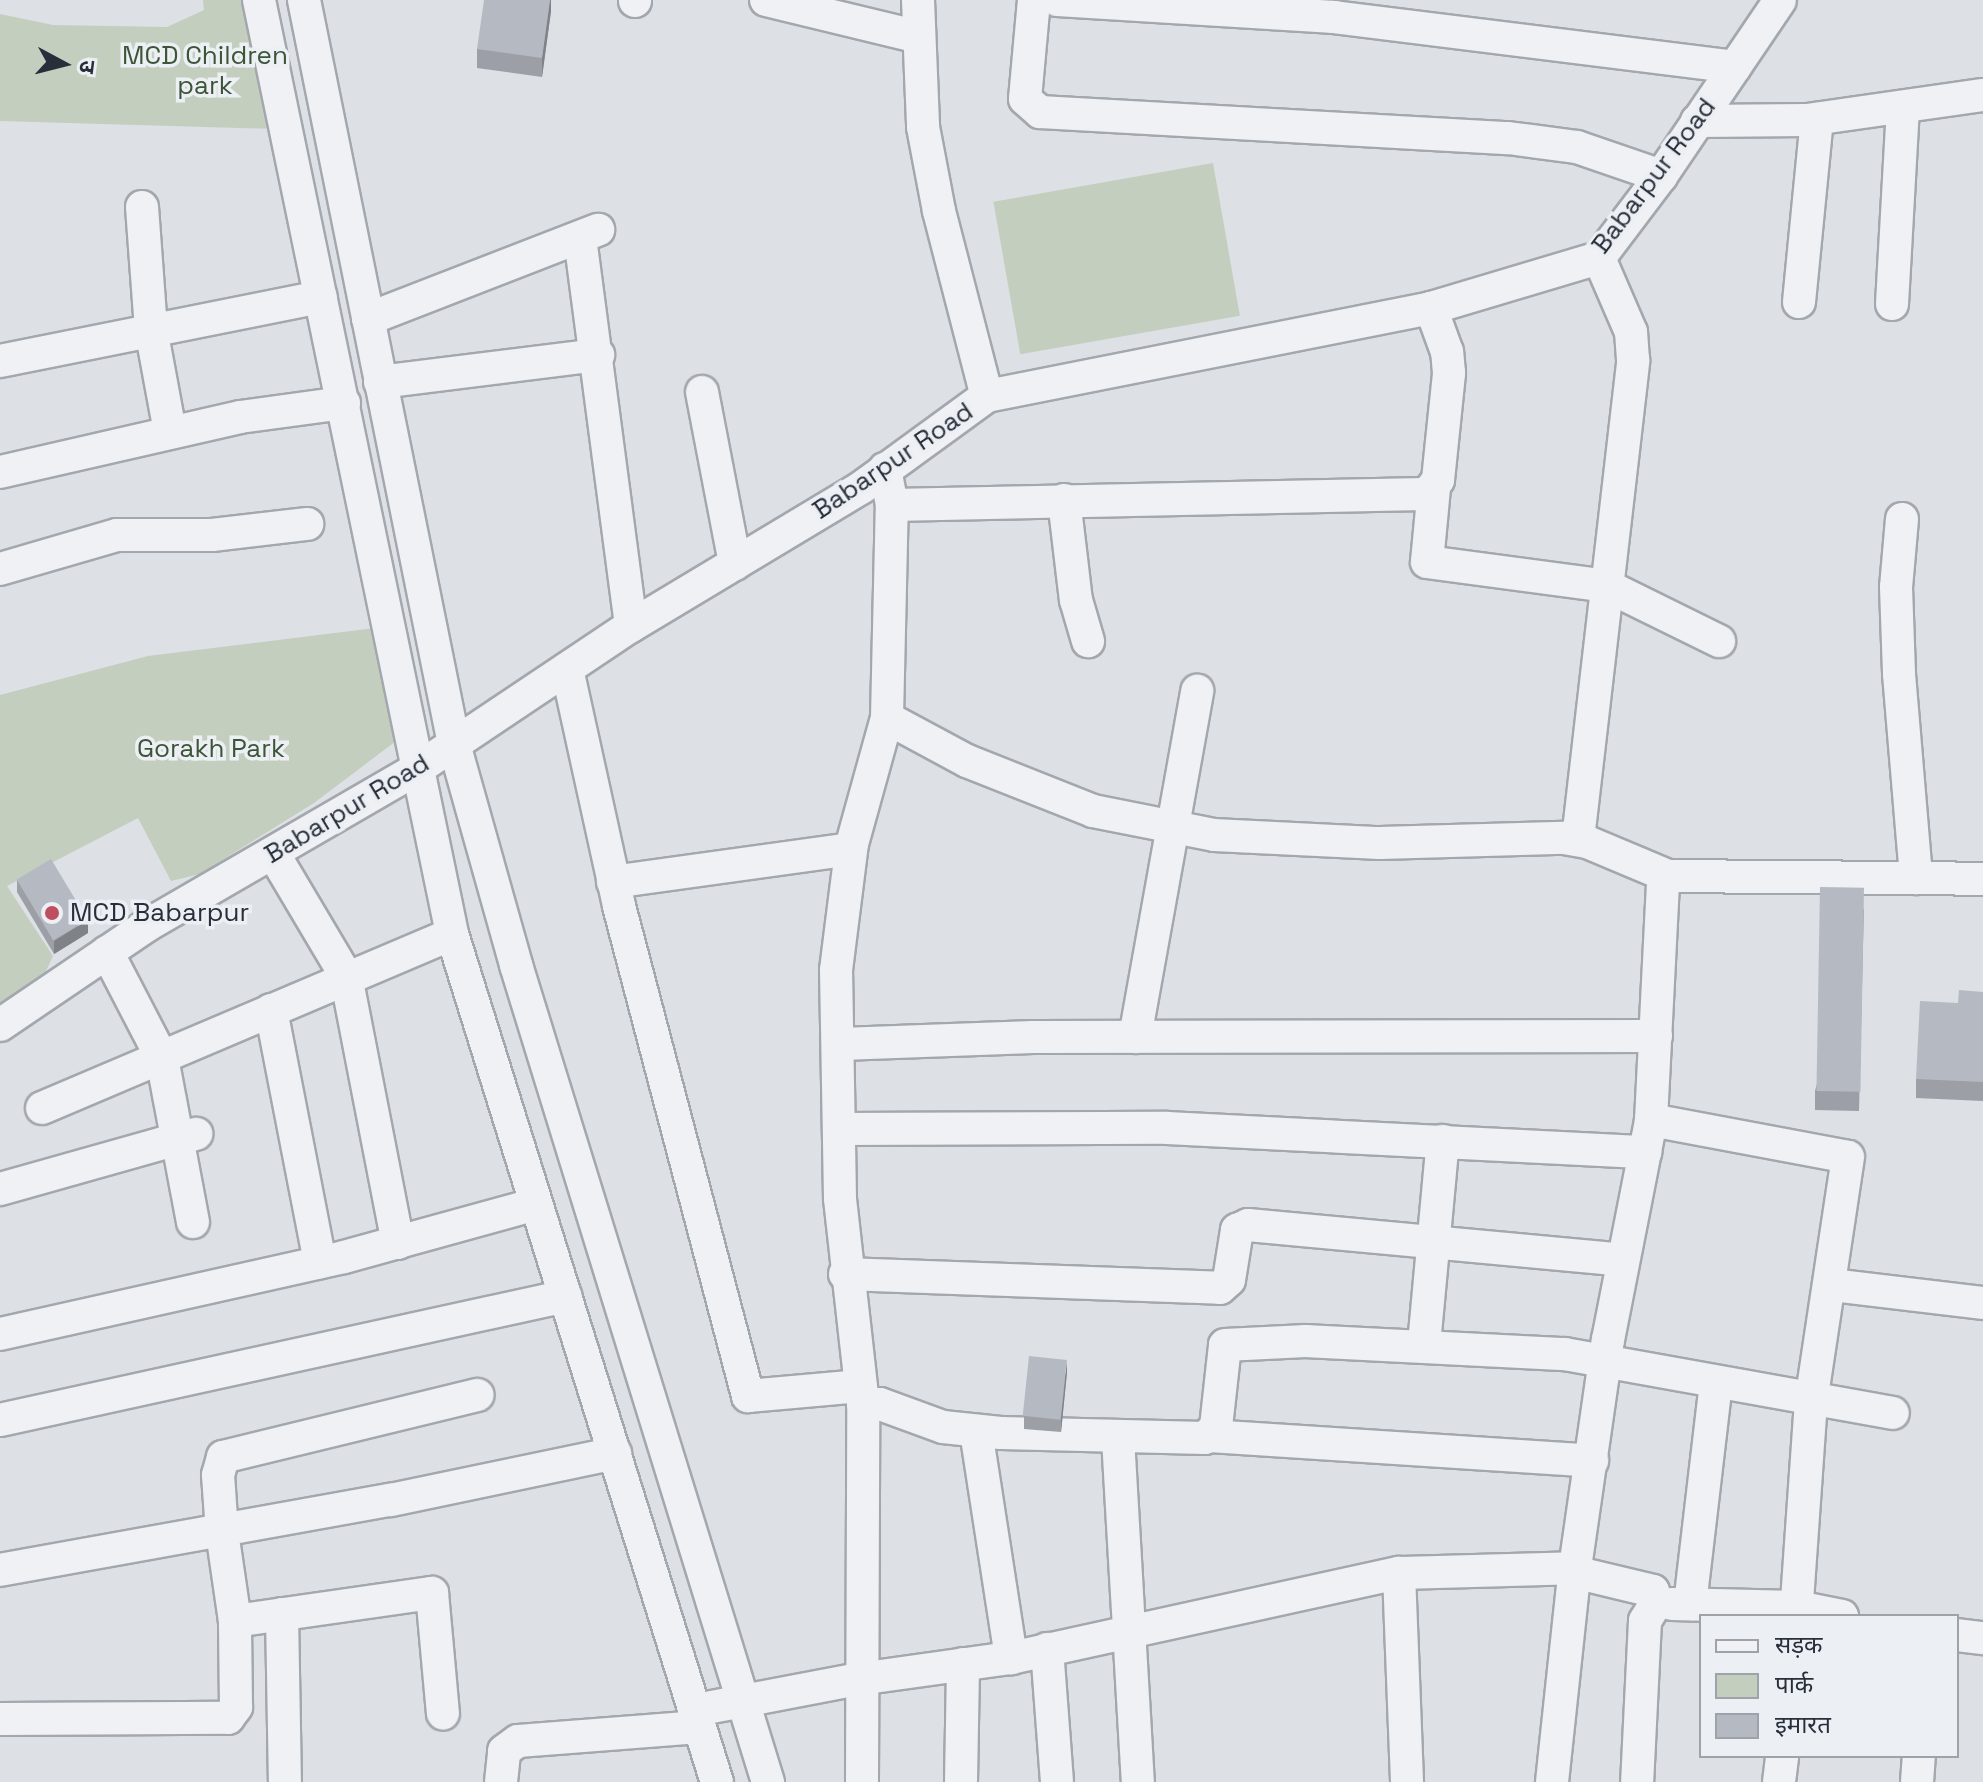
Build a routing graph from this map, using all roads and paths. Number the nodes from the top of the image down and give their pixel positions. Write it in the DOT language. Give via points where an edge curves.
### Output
graph roads {
  1 [pos="259,0"];
  2 [pos="304,0"];
  3 [pos="766,0"];
  4 [pos="918,0"];
  5 [pos="1034,0"];
  6 [pos="1057,0"];
  7 [pos="1780,0"];
  8 [pos="1337,9"];
  9 [pos="919,37"];
  10 [pos="1735,67"];
  11 [pos="1983,95"];
  12 [pos="1903,108"];
  13 [pos="1817,119"];
  14 [pos="1697,121"];
  15 [pos="1661,176"];
  16 [pos="142,207"];
  17 [pos="1599,258"];
  18 [pos="321,297"];
  19 [pos="1799,302"];
  20 [pos="1892,304"];
  21 [pos="1431,308"];
  22 [pos="368,319"];
  23 [pos="151,329"];
  24 [pos="598,355"];
  25 [pos="0,361"];
  26 [pos="380,382"];
  27 [pos="702,392"];
  28 [pos="987,396"];
  29 [pos="344,403"];
  30 [pos="170,432"];
  31 [pos="885,469"];
  32 [pos="0,472"];
  33 [pos="1434,488"];
  34 [pos="1064,500"];
  35 [pos="892,505"];
  36 [pos="1902,519"];
  37 [pos="307,524"];
  38 [pos="735,564"];
  39 [pos="0,569"];
  40 [pos="1607,586"];
  41 [pos="631,626"];
  42 [pos="1088,641"];
  43 [pos="1719,641"];
  44 [pos="567,669"];
  45 [pos="1197,691"];
  46 [pos="887,718"];
  47 [pos="454,744"];
  48 [pos="420,767"];
  49 [pos="1171,828"];
  50 [pos="1578,839"];
  51 [pos="851,849"];
  52 [pos="273,853"];
  53 [pos="1668,876"];
  54 [pos="1916,878"];
  55 [pos="1983,879"];
  56 [pos="613,882"];
  57 [pos="452,934"];
  58 [pos="107,952"];
  59 [pos="346,976"];
  60 [pos="271,1010"];
  61 [pos="0,1025"];
  62 [pos="1656,1036"];
  63 [pos="1135,1037"];
  64 [pos="841,1044"];
  65 [pos="162,1058"];
  66 [pos="42,1108"];
  67 [pos="1651,1120"];
  68 [pos="840,1129"];
  69 [pos="187,1137"];
  70 [pos="1443,1141"];
  71 [pos="1645,1152"];
  72 [pos="0,1189"];
  73 [pos="536,1204"];
  74 [pos="193,1222"];
  75 [pos="1433,1241"];
  76 [pos="398,1243"];
  77 [pos="1622,1260"];
  78 [pos="320,1262"];
  79 [pos="845,1274"];
  80 [pos="1832,1285"];
  81 [pos="566,1296"];
  82 [pos="1983,1303"];
  83 [pos="0,1334"];
  84 [pos="1424,1344"];
  85 [pos="1606,1359"];
  86 [pos="1716,1383"];
  87 [pos="478,1395"];
  88 [pos="862,1395"];
  89 [pos="1811,1401"];
  90 [pos="1893,1413"];
  91 [pos="0,1420"];
  92 [pos="976,1431"];
  93 [pos="1210,1436"];
  94 [pos="1118,1438"];
  95 [pos="615,1453"];
  96 [pos="1592,1461"];
  97 [pos="222,1532"];
  98 [pos="0,1570"];
  99 [pos="1575,1570"];
  100 [pos="1399,1573"];
  101 [pos="1690,1604"];
  102 [pos="1653,1608"];
  103 [pos="1796,1612"];
  104 [pos="282,1614"];
  105 [pos="1819,1614"];
  106 [pos="235,1621"];
  107 [pos="1128,1629"];
  108 [pos="1959,1635"];
  109 [pos="1983,1638"];
  110 [pos="1047,1649"];
  111 [pos="1011,1658"];
  112 [pos="963,1664"];
  113 [pos="859,1679"];
  114 [pos="747,1702"];
  115 [pos="443,1713"];
  116 [pos="698,1718"];
  117 [pos="0,1719"];
  118 [pos="1782,1758"];
  119 [pos="1919,1758"];
  120 [pos="285,1782"];
  121 [pos="501,1782"];
  122 [pos="717,1782"];
  123 [pos="768,1782"];
  124 [pos="862,1782"];
  125 [pos="961,1782"];
  126 [pos="1057,1782"];
  127 [pos="1138,1782"];
  128 [pos="1407,1782"];
  129 [pos="1552,1782"];
  130 [pos="1637,1782"];
  131 [pos="1779,1782"];
  132 [pos="1917,1782"];
  1 -- 18 [label="street"];
  2 -- 22 [label="street"];
  3 -- 9 [label="street"];
  4 -- 9 [label="street"];
  5 -- 15 [label="street" via="1025,99 1040,112 1508,138 1577,147"];
  6 -- 8 [label="street"];
  7 -- 10 [label="street, Babarpur Road"];
  8 -- 10 [label="street"];
  9 -- 28 [label="street" via="923,127"];
  10 -- 14 [label="street, Babarpur Road"];
  11 -- 12 [label="street"];
  12 -- 13 [label="street"];
  12 -- 20 [label="street"];
  13 -- 14 [label="street"];
  13 -- 19 [label="street"];
  14 -- 15 [label="street, Babarpur Road"];
  15 -- 17 [label="street, Babarpur Road"];
  16 -- 23 [label="street"];
  17 -- 21 [label="street, Babarpur Road"];
  17 -- 40 [label="street" via="1633,343"];
  18 -- 23 [label="street"];
  18 -- 29 [label="street"];
  21 -- 28 [label="street, Babarpur Road"];
  21 -- 33 [label="street" via="1449,373"];
  22 -- 24 [label="street" via="589,234"];
  22 -- 26 [label="street"];
  23 -- 25 [label="street"];
  23 -- 30 [label="street"];
  24 -- 26 [label="street"];
  24 -- 41 [label="street"];
  26 -- 47 [label="street"];
  27 -- 38 [label="street"];
  28 -- 31 [label="street, Babarpur Road"];
  29 -- 30 [label="street"];
  29 -- 48 [label="street"];
  30 -- 32 [label="street"];
  31 -- 35 [label="street"];
  31 -- 38 [label="street, Babarpur Road"];
  33 -- 34 [label="street" via="1419,495"];
  33 -- 40 [label="street" via="1427,562"];
  34 -- 35 [label="street"];
  34 -- 42 [label="street" via="1076,600"];
  35 -- 46 [label="street"];
  36 -- 54 [label="street" via="1896,587 1898,659"];
  37 -- 39 [label="street" via="212,535 117,535"];
  38 -- 41 [label="street, Babarpur Road"];
  40 -- 43 [label="street"];
  40 -- 50 [label="street"];
  41 -- 44 [label="street, Babarpur Road"];
  44 -- 47 [label="street, Babarpur Road"];
  44 -- 56 [label="street"];
  45 -- 49 [label="street"];
  46 -- 49 [label="street" via="1016,782 1093,811"];
  46 -- 51 [label="street"];
  47 -- 48 [label="street, Babarpur Road"];
  47 -- 114 [label="street" via="516,965"];
  48 -- 52 [label="street, Babarpur Road"];
  48 -- 57 [label="street"];
  49 -- 50 [label="street" via="1365,843"];
  49 -- 63 [label="street"];
  50 -- 53 [label="street"];
  51 -- 56 [label="street"];
  51 -- 64 [label="street" via="836,954"];
  52 -- 58 [label="street, Babarpur Road"];
  52 -- 59 [label="street"];
  53 -- 54 [label="street"];
  53 -- 62 [label="street" via="1663,887"];
  54 -- 55 [label="street"];
  56 -- 88 [label="street" via="748,1396"];
  57 -- 59 [label="street"];
  57 -- 73 [label="street"];
  58 -- 61 [label="street, Babarpur Road"];
  58 -- 65 [label="street"];
  59 -- 60 [label="street"];
  59 -- 76 [label="street"];
  60 -- 65 [label="street"];
  60 -- 78 [label="street"];
  62 -- 63 [label="street"];
  62 -- 67 [label="street"];
  63 -- 64 [label="street"];
  64 -- 68 [label="street"];
  65 -- 66 [label="street"];
  65 -- 69 [label="street"];
  67 -- 71 [label="street"];
  67 -- 80 [label="street" via="1846,1155"];
  68 -- 70 [label="street" via="1078,1126"];
  68 -- 79 [label="street"];
  69 -- 72 [label="street"];
  69 -- 74 [label="street"];
  70 -- 71 [label="street"];
  70 -- 75 [label="street"];
  71 -- 77 [label="street"];
  73 -- 76 [label="street"];
  73 -- 81 [label="street"];
  75 -- 77 [label="street"];
  75 -- 79 [label="street" via="1248,1225 1235,1235 1229,1280 1211,1289"];
  75 -- 84 [label="street"];
  76 -- 78 [label="street"];
  77 -- 85 [label="street"];
  78 -- 83 [label="street"];
  79 -- 88 [label="street"];
  80 -- 82 [label="street"];
  80 -- 89 [label="street"];
  81 -- 91 [label="street"];
  81 -- 95 [label="street"];
  84 -- 85 [label="street"];
  84 -- 93 [label="street" via="1229,1342"];
  85 -- 86 [label="street"];
  85 -- 96 [label="street"];
  86 -- 89 [label="street"];
  86 -- 101 [label="street"];
  87 -- 97 [label="street" via="223,1457 218,1475"];
  88 -- 92 [label="street" via="943,1427"];
  88 -- 113 [label="street"];
  89 -- 90 [label="street"];
  89 -- 103 [label="street"];
  92 -- 94 [label="street"];
  92 -- 111 [label="street"];
  93 -- 94 [label="street"];
  93 -- 96 [label="street"];
  94 -- 107 [label="street"];
  95 -- 97 [label="street"];
  95 -- 116 [label="street"];
  96 -- 99 [label="street"];
  97 -- 98 [label="street"];
  97 -- 106 [label="street"];
  99 -- 100 [label="street"];
  99 -- 102 [label="street" via="1653,1591"];
  99 -- 129 [label="street"];
  100 -- 107 [label="street"];
  100 -- 128 [label="street"];
  101 -- 102 [label="street"];
  101 -- 103 [label="street"];
  102 -- 130 [label="street" via="1645,1621"];
  103 -- 105 [label="street"];
  104 -- 106 [label="street"];
  104 -- 115 [label="street" via="432,1593"];
  104 -- 120 [label="street"];
  106 -- 117 [label="street" via="236,1707 228,1718"];
  107 -- 110 [label="street"];
  107 -- 127 [label="street"];
  108 -- 109 [label="street"];
  110 -- 111 [label="street"];
  110 -- 126 [label="street"];
  111 -- 112 [label="street"];
  112 -- 113 [label="street"];
  112 -- 125 [label="street"];
  113 -- 114 [label="street"];
  113 -- 124 [label="street"];
  114 -- 116 [label="street"];
  114 -- 123 [label="street"];
  116 -- 121 [label="street" via="518,1741 504,1751"];
  116 -- 122 [label="street"];
  118 -- 131 [label="street"];
  119 -- 132 [label="street"];
}
